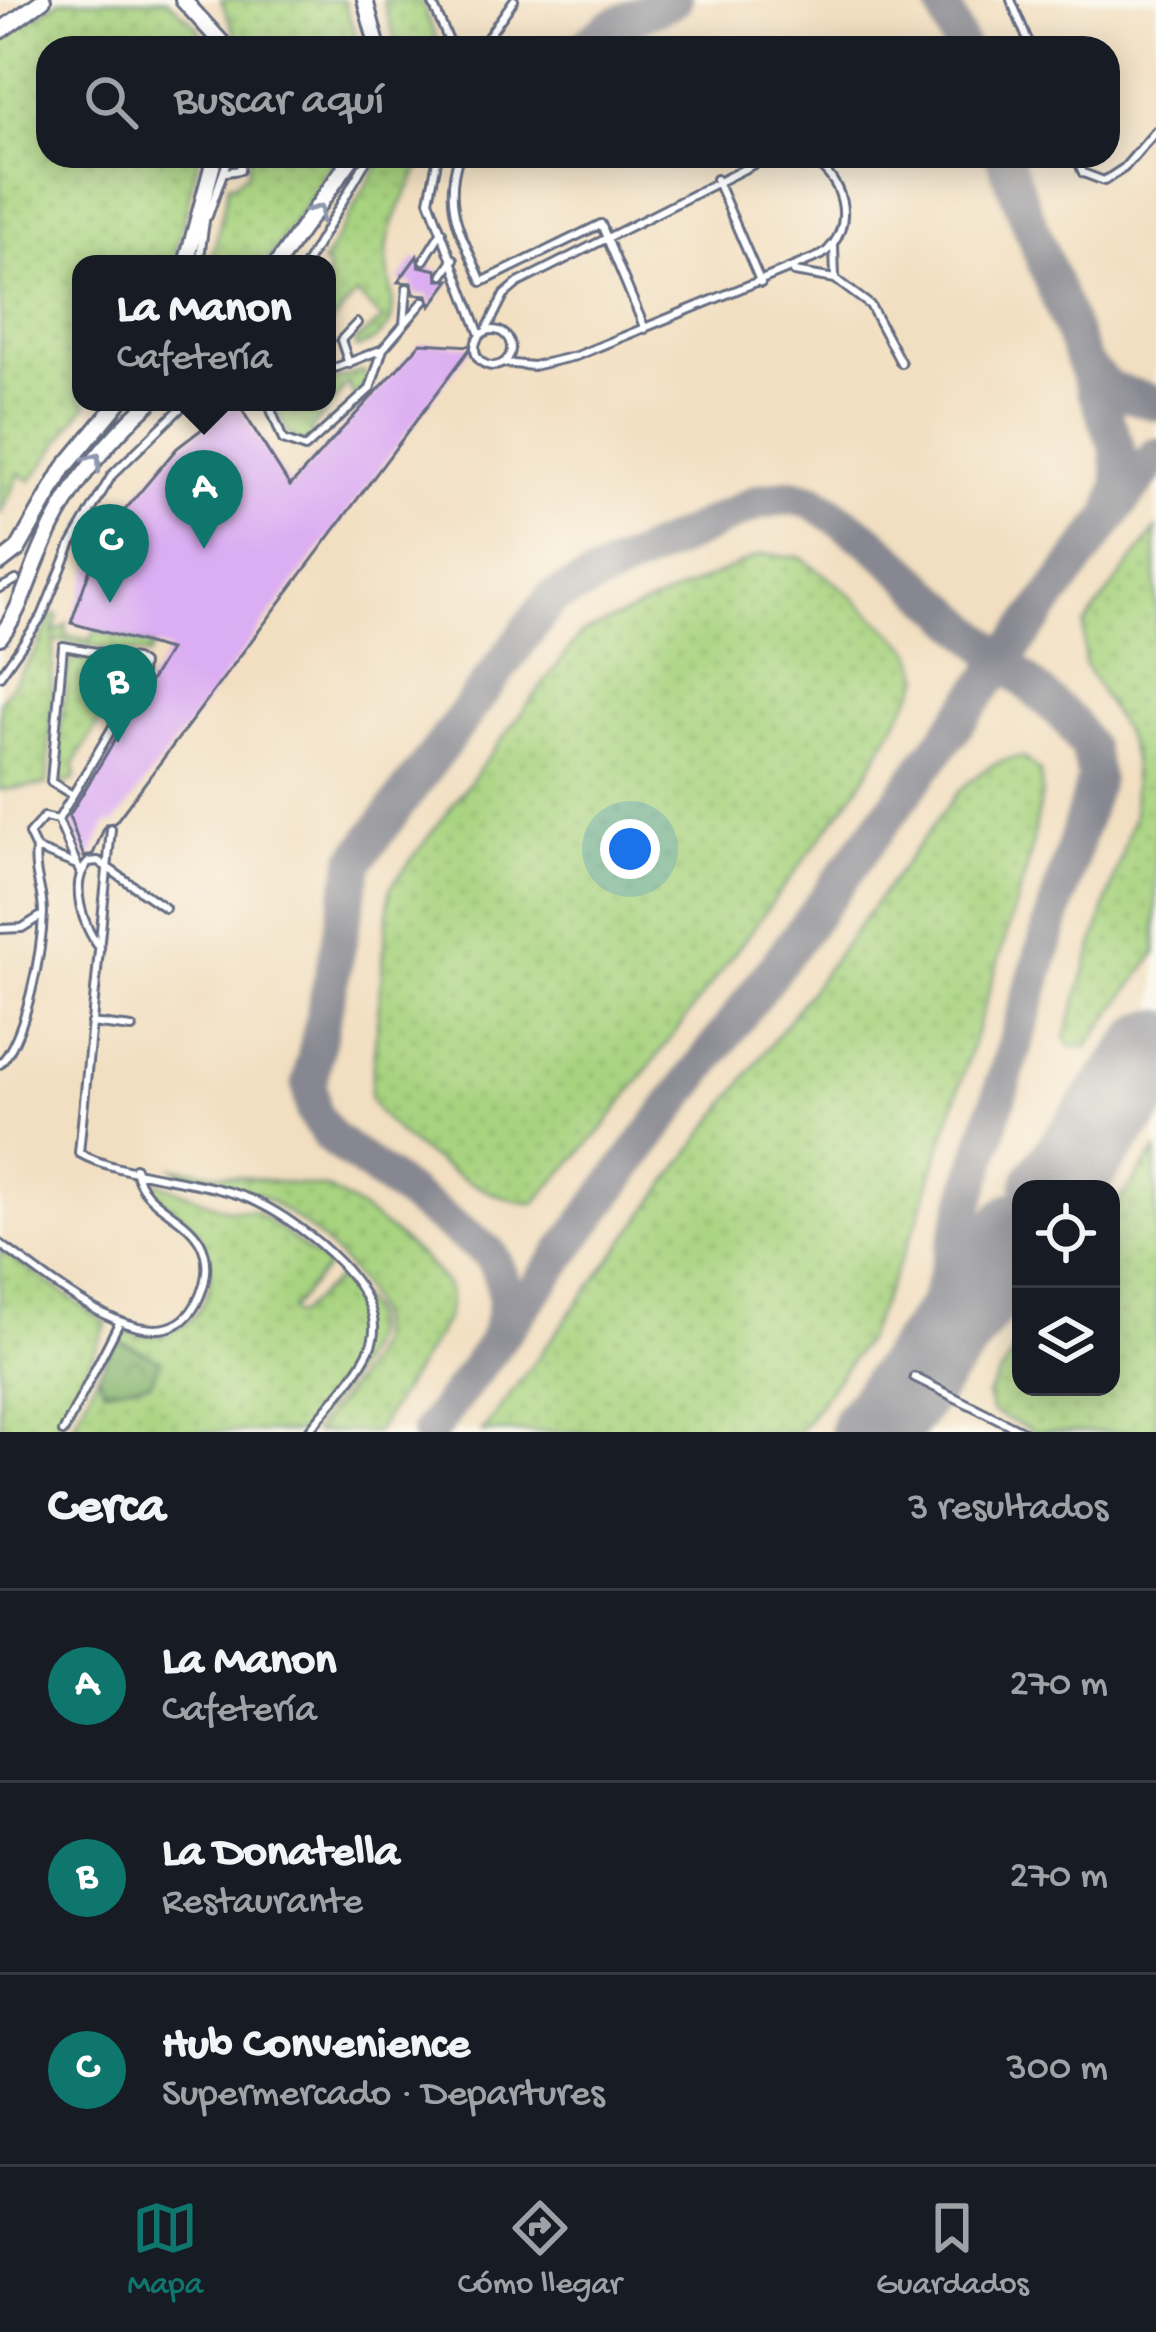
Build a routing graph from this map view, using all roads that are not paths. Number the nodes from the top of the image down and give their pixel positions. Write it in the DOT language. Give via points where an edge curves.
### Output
graph roads {
  1 [pos="20,0"];
  2 [pos="43,0"];
  3 [pos="183,0"];
  4 [pos="198,0"];
  5 [pos="364,0"];
  6 [pos="431,0"];
  7 [pos="514,0"];
  8 [pos="1011,0"];
  9 [pos="0,29"];
  10 [pos="214,36"];
  11 [pos="217,36"];
  12 [pos="374,36"];
  13 [pos="447,36"];
  14 [pos="488,36"];
  15 [pos="1026,36"];
  16 [pos="1156,131"];
  17 [pos="217,168"];
  18 [pos="218,168"];
  19 [pos="218,168"];
  20 [pos="345,168"];
  21 [pos="362,168"];
  22 [pos="436,168"];
  23 [pos="455,168"];
  24 [pos="742,168"];
  25 [pos="820,168"];
  26 [pos="1081,168"];
  27 [pos="716,179"];
  28 [pos="203,231"];
  29 [pos="442,231"];
  30 [pos="605,238"];
  31 [pos="834,246"];
  32 [pos="189,255"];
  33 [pos="200,255"];
  34 [pos="283,255"];
  35 [pos="311,255"];
  36 [pos="454,259"];
  37 [pos="424,260"];
  38 [pos="785,274"];
  39 [pos="443,275"];
  40 [pos="836,279"];
  41 [pos="761,283"];
  42 [pos="407,288"];
  43 [pos="424,301"];
  44 [pos="357,323"];
  45 [pos="404,328"];
  46 [pos="645,329"];
  47 [pos="483,333"];
  48 [pos="383,349"];
  49 [pos="475,351"];
  50 [pos="464,356"];
  51 [pos="503,363"];
  52 [pos="901,363"];
  53 [pos="349,364"];
  54 [pos="336,368"];
  55 [pos="112,411"];
  56 [pos="141,411"];
  57 [pos="177,411"];
  58 [pos="272,411"];
  59 [pos="0,563"];
  60 [pos="16,580"];
  61 [pos="0,588"];
  62 [pos="0,637"];
  63 [pos="0,676"];
  64 [pos="71,794"];
  65 [pos="58,820"];
  66 [pos="111,829"];
  67 [pos="36,849"];
  68 [pos="74,864"];
  69 [pos="107,870"];
  70 [pos="80,872"];
  71 [pos="165,908"];
  72 [pos="43,914"];
  73 [pos="22,928"];
  74 [pos="0,929"];
  75 [pos="39,941"];
  76 [pos="100,948"];
  77 [pos="91,1023"];
  78 [pos="132,1028"];
  79 [pos="0,1064"];
  80 [pos="135,1168"];
  81 [pos="0,1244"];
  82 [pos="119,1323"];
  83 [pos="914,1377"];
  84 [pos="63,1432"];
  85 [pos="308,1432"];
  86 [pos="1024,1432"];
  1 -- 9 [label="street"];
  2 -- 9 [label="street"];
  3 -- 10 [label="street"];
  4 -- 11 [label="street"];
  5 -- 12 [label="street"];
  6 -- 13 [label="lane"];
  7 -- 14 [label="lane"];
  8 -- 15 [label="lane"];
  16 -- 26 [label="lane" via="1104,181"];
  17 -- 32 [label="street"];
  18 -- 28 [label="lane"];
  19 -- 28 [label="lane"];
  34 -- 20 [label="street, one-way"];
  21 -- 35 [label="lane"];
  22 -- 29 [label="lane" via="429,200"];
  23 -- 30 [label="lane" via="451,208 482,282 601,224"];
  24 -- 27 [label="lane"];
  25 -- 31 [label="lane" via="840,192"];
  27 -- 30 [label="lane"];
  27 -- 41 [label="lane"];
  28 -- 33 [label="lane"];
  29 -- 36 [label="lane"];
  29 -- 37 [label="lane"];
  30 -- 46 [label="lane"];
  30 -- 47 [label="lane" via="518,283"];
  31 -- 38 [label="lane"];
  31 -- 40 [label="lane"];
  36 -- 39 [label="lane"];
  36 -- 47 [label="lane"];
  38 -- 40 [label="lane"];
  38 -- 41 [label="lane"];
  40 -- 52 [label="lane" via="870,305"];
  41 -- 46 [label="lane"];
  42 -- 45 [label="lane"];
  43 -- 45 [label="lane"];
  44 -- 53 [label="lane" via="340,340"];
  45 -- 48 [label="lane"];
  46 -- 51 [label="lane" via="575,356"];
  47 -- 49 [label="lane"];
  47 -- 51 [label="lane" via="508,340"];
  48 -- 53 [label="lane"];
  48 -- 58 [label="lane" via="370,388 305,448 284,440"];
  49 -- 50 [label="lane"];
  49 -- 51 [label="lane" via="486,365"];
  53 -- 54 [label="lane"];
  55 -- 59 [label="street" via="64,468 18,549"];
  62 -- 56 [label="street, one-way" via="76,485"];
  57 -- 63 [label="lane" via="100,493 42,616"];
  60 -- 61 [label="lane"];
  64 -- 64 [label="lane" via="51,782 58,645 142,664 140,681"];
  64 -- 65 [label="lane"];
  65 -- 67 [label="lane" via="44,817 29,834"];
  65 -- 68 [label="lane"];
  66 -- 69 [label="lane"];
  67 -- 68 [label="lane"];
  67 -- 72 [label="lane"];
  68 -- 70 [label="lane"];
  69 -- 70 [label="lane" via="93,860"];
  69 -- 71 [label="lane"];
  69 -- 76 [label="lane"];
  70 -- 76 [label="lane" via="86,926"];
  72 -- 73 [label="lane"];
  72 -- 75 [label="lane"];
  73 -- 74 [label="lane"];
  73 -- 75 [label="lane"];
  75 -- 79 [label="lane" via="16,1045"];
  76 -- 77 [label="lane"];
  77 -- 78 [label="lane"];
  77 -- 80 [label="lane" via="79,1153"];
  80 -- 82 [label="lane" via="145,1195 200,1241 205,1282 192,1312 166,1330"];
  80 -- 85 [label="lane" via="257,1202 328,1253 365,1292 375,1312 369,1351"];
  81 -- 82 [label="lane"];
  82 -- 84 [label="lane"];
  83 -- 86 [label="lane"];
}
